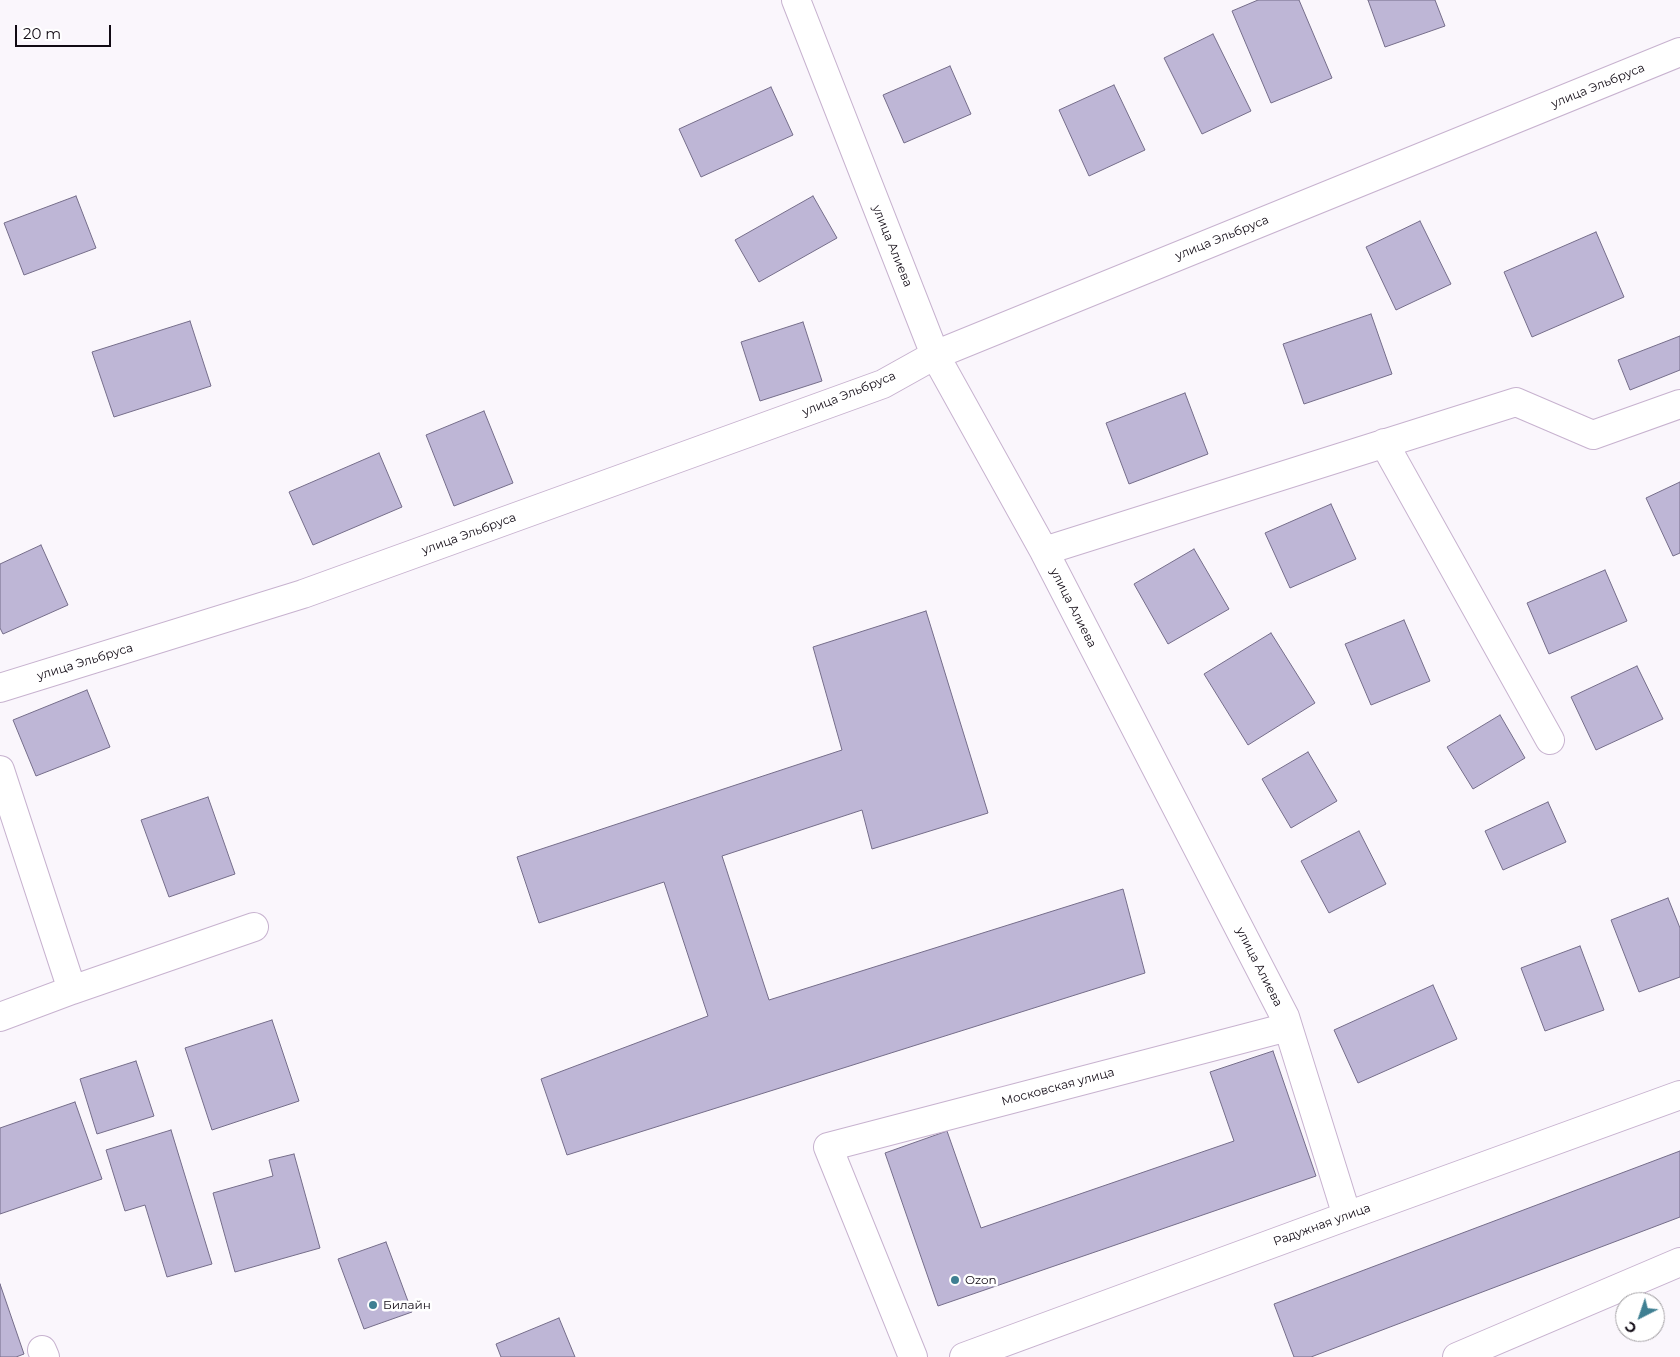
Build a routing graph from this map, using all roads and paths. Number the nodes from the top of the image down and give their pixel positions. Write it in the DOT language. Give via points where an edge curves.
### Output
graph roads {
  1 [pos="796,0"];
  2 [pos="1680,52"];
  3 [pos="936,355"];
  4 [pos="1680,404"];
  5 [pos="1384,444"];
  6 [pos="1044,551"];
  7 [pos="0,688"];
  8 [pos="1550,740"];
  9 [pos="0,770"];
  10 [pos="254,927"];
  11 [pos="72,990"];
  12 [pos="0,1017"];
  13 [pos="1288,1027"];
  14 [pos="1680,1095"];
  15 [pos="1347,1216"];
  16 [pos="1680,1262"];
  17 [pos="913,1357"];
  18 [pos="964,1357"];
  19 [pos="1457,1357"];
  1 -- 3 [label="street, улица Алиева"];
  2 -- 3 [label="street, улица Эльбруса"];
  3 -- 6 [label="street, улица Алиева"];
  3 -- 7 [label="street, улица Эльбруса" via="882,384 303,594"];
  4 -- 5 [label="street" via="1593,434 1516,402"];
  5 -- 6 [label="street"];
  5 -- 8 [label="street"];
  6 -- 13 [label="street, улица Алиева"];
  9 -- 11 [label="street"];
  10 -- 11 [label="street"];
  11 -- 12 [label="street"];
  13 -- 15 [label="street, улица Алиева"];
  13 -- 17 [label="street, Московская улица" via="828,1147"];
  14 -- 15 [label="street, Радужная улица"];
  15 -- 18 [label="street, Радужная улица"];
  16 -- 19 [label="street"];
}
